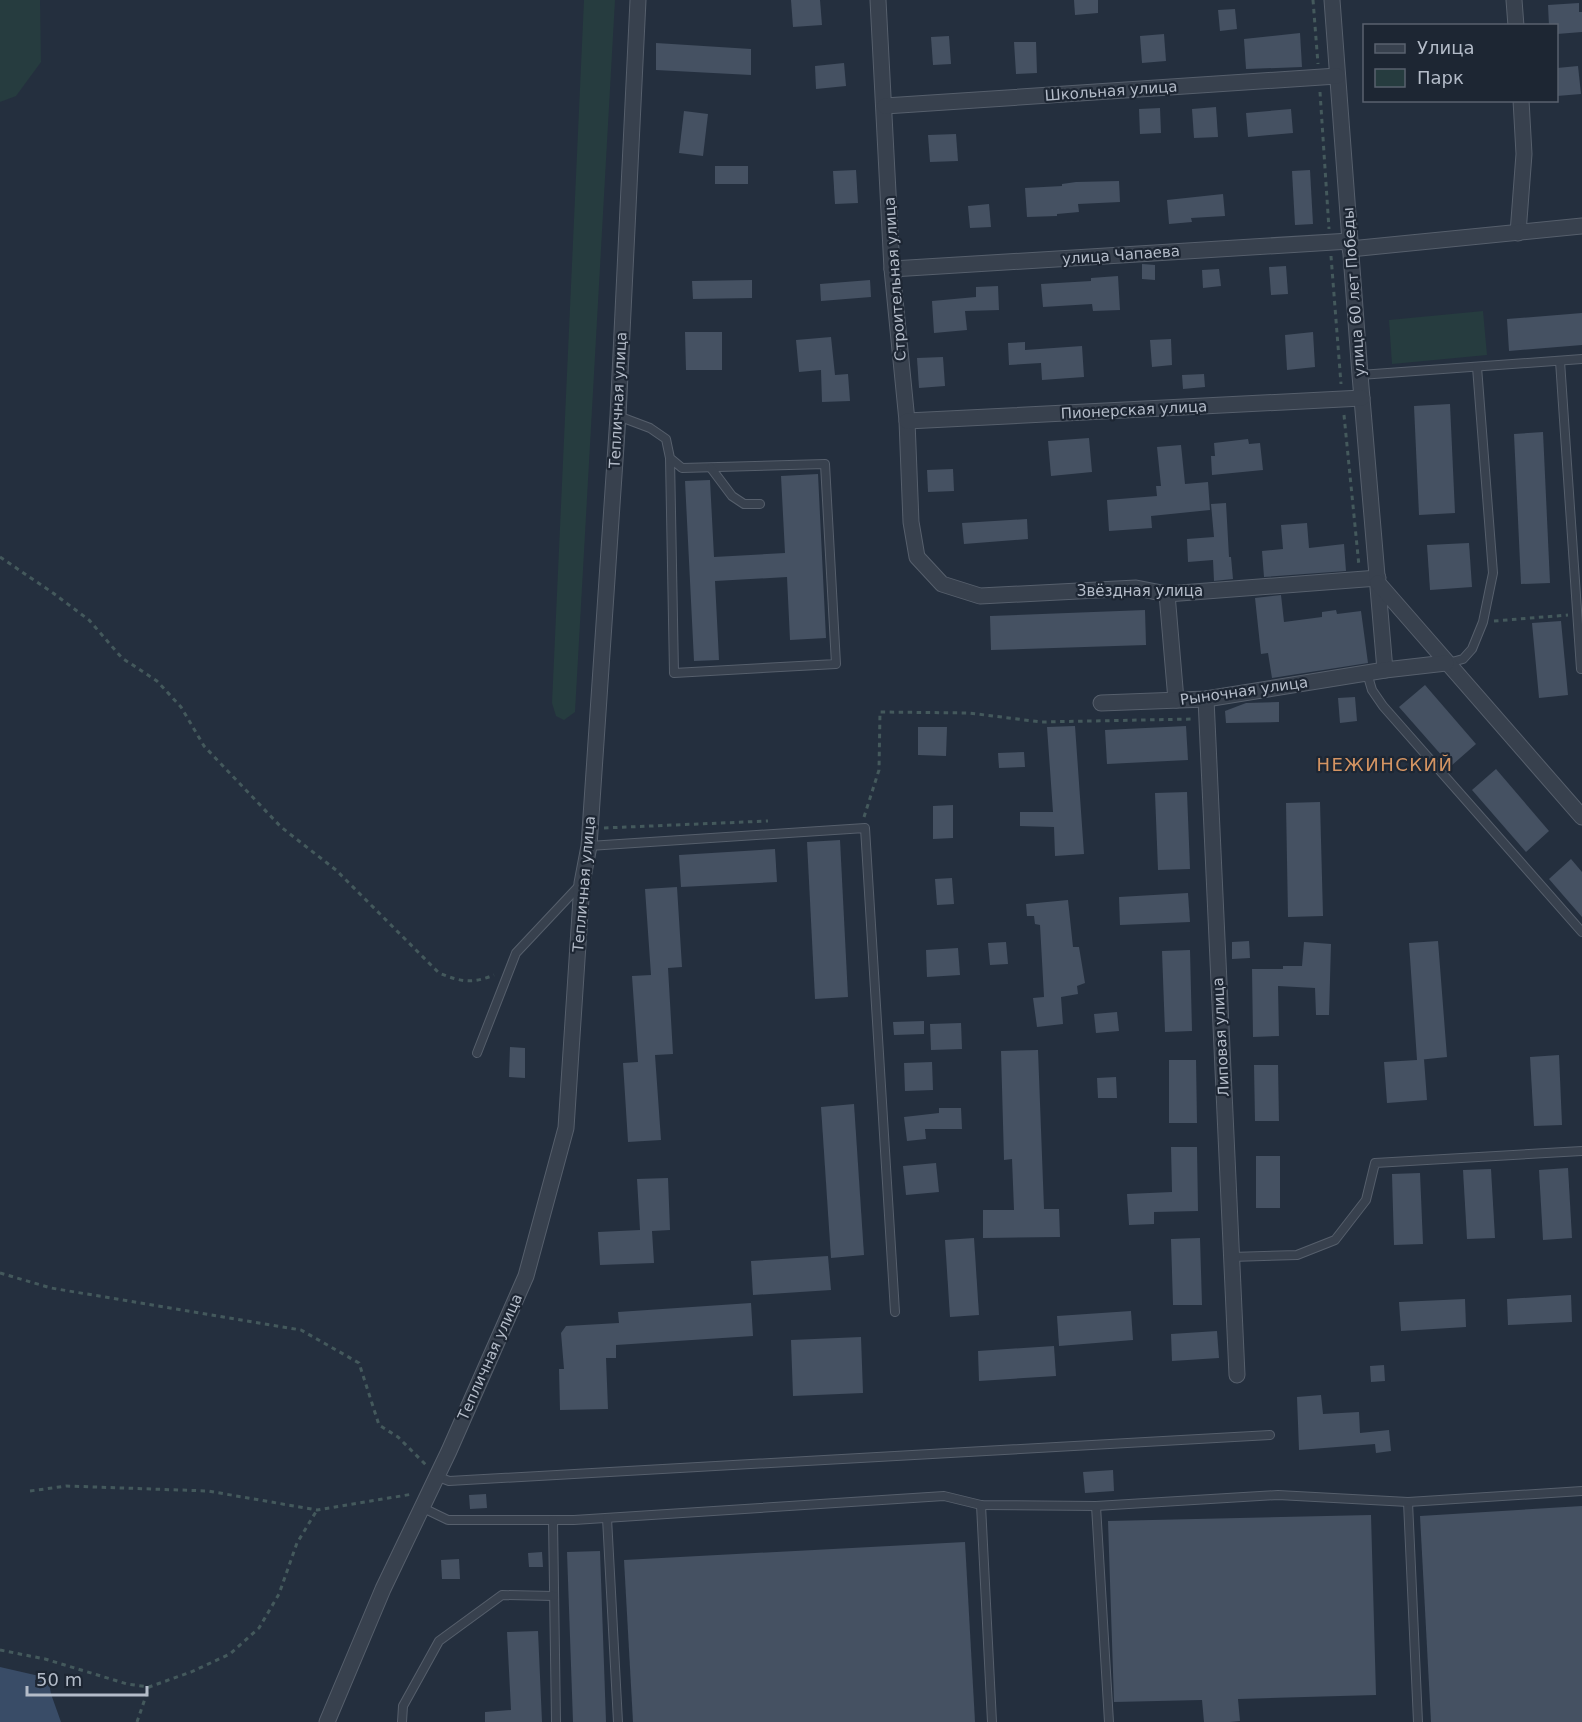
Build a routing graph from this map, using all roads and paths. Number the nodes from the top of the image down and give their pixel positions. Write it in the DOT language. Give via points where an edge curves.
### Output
graph roads {
  1 [pos="638,0"];
  2 [pos="878,0"];
  3 [pos="1313,0"];
  4 [pos="1332,0"];
  5 [pos="1514,0"];
  6 [pos="1516,24"];
  7 [pos="1337,76"];
  8 [pos="1319,77"];
  9 [pos="1521,102"];
  10 [pos="885,106"];
  11 [pos="1582,226"];
  12 [pos="1518,233"];
  13 [pos="1329,242"];
  14 [pos="1350,245"];
  15 [pos="892,269"];
  16 [pos="1582,360"];
  17 [pos="1560,361"];
  18 [pos="1477,367"];
  19 [pos="1360,375"];
  20 [pos="1362,398"];
  21 [pos="1342,399"];
  22 [pos="618,416"];
  23 [pos="907,421"];
  24 [pos="670,458"];
  25 [pos="711,468"];
  26 [pos="760,504"];
  27 [pos="917,556"];
  28 [pos="0,557"];
  29 [pos="1360,579"];
  30 [pos="1378,580"];
  31 [pos="1167,594"];
  32 [pos="1579,604"];
  33 [pos="1577,614"];
  34 [pos="1483,622"];
  35 [pos="1446,663"];
  36 [pos="1581,669"];
  37 [pos="1385,670"];
  38 [pos="1367,673"];
  39 [pos="1206,699"];
  40 [pos="1176,700"];
  41 [pos="1101,703"];
  42 [pos="1207,718"];
  43 [pos="1582,817"];
  44 [pos="769,821"];
  45 [pos="865,828"];
  46 [pos="590,829"];
  47 [pos="589,846"];
  48 [pos="582,883"];
  49 [pos="1582,932"];
  50 [pos="512,965"];
  51 [pos="477,1053"];
  52 [pos="1582,1151"];
  53 [pos="1231,1257"];
  54 [pos="0,1273"];
  55 [pos="896,1312"];
  56 [pos="1238,1375"];
  57 [pos="1270,1435"];
  58 [pos="436,1476"];
  59 [pos="30,1491"];
  60 [pos="429,1491"];
  61 [pos="1582,1491"];
  62 [pos="1408,1502"];
  63 [pos="981,1504"];
  64 [pos="1096,1506"];
  65 [pos="422,1507"];
  66 [pos="317,1510"];
  67 [pos="607,1518"];
  68 [pos="553,1520"];
  69 [pos="554,1596"];
  70 [pos="0,1650"];
  71 [pos="149,1687"];
  72 [pos="137,1722"];
  73 [pos="327,1722"];
  74 [pos="402,1722"];
  75 [pos="556,1722"];
  76 [pos="618,1722"];
  77 [pos="993,1722"];
  78 [pos="1109,1722"];
  79 [pos="1418,1722"];
  1 -- 22 [label="street, Тепличная улица"];
  2 -- 10 [label="street, Строительная улица"];
  3 -- 8 [label="path"];
  4 -- 7 [label="street, улица 60 лет Победы"];
  5 -- 6 [label="street"];
  7 -- 8 [label="street, Школьная улица"];
  7 -- 14 [label="street, улица 60 лет Победы"];
  8 -- 10 [label="street, Школьная улица"];
  8 -- 13 [label="path"];
  9 -- 12 [label="street" via="1524,154"];
  10 -- 15 [label="street, Строительная улица"];
  11 -- 12 [label="street, улица Чапаева"];
  12 -- 14 [label="street, улица Чапаева"];
  13 -- 14 [label="street, улица Чапаева"];
  13 -- 15 [label="street, улица Чапаева"];
  13 -- 21 [label="path"];
  14 -- 19 [label="street, улица 60 лет Победы"];
  15 -- 23 [label="street, Строительная улица"];
  16 -- 17 [label="lane"];
  17 -- 18 [label="lane"];
  17 -- 32 [label="lane"];
  18 -- 19 [label="lane"];
  18 -- 34 [label="lane" via="1493,573"];
  19 -- 20 [label="street, улица 60 лет Победы"];
  20 -- 21 [label="street, Пионерская улица"];
  20 -- 30 [label="street, улица 60 лет Победы"];
  21 -- 23 [label="street, Пионерская улица"];
  21 -- 29 [label="path"];
  22 -- 24 [label="lane" via="650,428 666,439"];
  22 -- 46 [label="street, Тепличная улица"];
  23 -- 27 [label="street, Строительная улица" via="911,522"];
  24 -- 25 [label="lane" via="682,468"];
  24 -- 25 [label="lane" via="674,673 836,664 825,464"];
  25 -- 26 [label="lane" via="732,496 744,504"];
  27 -- 31 [label="street, Звёздная улица" via="942,584 980,596 1136,588"];
  28 -- 50 [label="path" via="89,620 122,658 157,681 181,707 204,746 281,827 336,870 439,973 459,981 479,981"];
  29 -- 30 [label="street, Звёздная улица"];
  29 -- 31 [label="street, Звёздная улица"];
  30 -- 35 [label="street"];
  30 -- 37 [label="street, улица 60 лет Победы"];
  31 -- 40 [label="street"];
  32 -- 33 [label="lane"];
  33 -- 34 [label="path"];
  33 -- 36 [label="lane"];
  34 -- 35 [label="lane" via="1472,650 1463,659"];
  35 -- 37 [label="street, Рыночная улица"];
  35 -- 43 [label="street"];
  37 -- 38 [label="street, Рыночная улица"];
  38 -- 39 [label="street, Рыночная улица"];
  38 -- 49 [label="lane" via="1383,706"];
  39 -- 40 [label="street, Рыночная улица"];
  39 -- 42 [label="street, Липовая улица"];
  40 -- 41 [label="street, Рыночная улица"];
  42 -- 45 [label="path" via="1041,722 969,714 880,712 879,770 864,817"];
  42 -- 53 [label="street, Липовая улица"];
  44 -- 46 [label="path"];
  45 -- 47 [label="lane"];
  45 -- 55 [label="lane"];
  46 -- 47 [label="street, Тепличная улица"];
  47 -- 48 [label="street, Тепличная улица"];
  48 -- 50 [label="lane" via="516,953"];
  48 -- 58 [label="street, Тепличная улица" via="566,1128 526,1276"];
  50 -- 51 [label="lane"];
  52 -- 53 [label="lane" via="1375,1163 1366,1200 1335,1240 1297,1255"];
  53 -- 56 [label="street, Липовая улица"];
  54 -- 58 [label="path" via="51,1288 301,1330 359,1363 379,1425 398,1437"];
  57 -- 58 [label="lane" via="449,1482"];
  58 -- 60 [label="street, Тепличная улица"];
  59 -- 66 [label="path" via="66,1485 208,1491"];
  60 -- 65 [label="street, Тепличная улица"];
  60 -- 66 [label="path"];
  61 -- 62 [label="lane"];
  62 -- 64 [label="lane" via="1278,1495"];
  62 -- 79 [label="lane"];
  63 -- 64 [label="lane"];
  63 -- 67 [label="lane" via="944,1496"];
  63 -- 77 [label="lane"];
  64 -- 78 [label="lane"];
  65 -- 68 [label="lane" via="448,1520"];
  65 -- 73 [label="street, Тепличная улица"];
  66 -- 71 [label="path" via="297,1543 279,1594 259,1628 230,1654"];
  67 -- 68 [label="lane"];
  67 -- 76 [label="lane"];
  68 -- 69 [label="lane"];
  69 -- 74 [label="lane" via="502,1595 439,1641 403,1706"];
  69 -- 75 [label="lane"];
  70 -- 71 [label="path"];
  71 -- 72 [label="path"];
}
